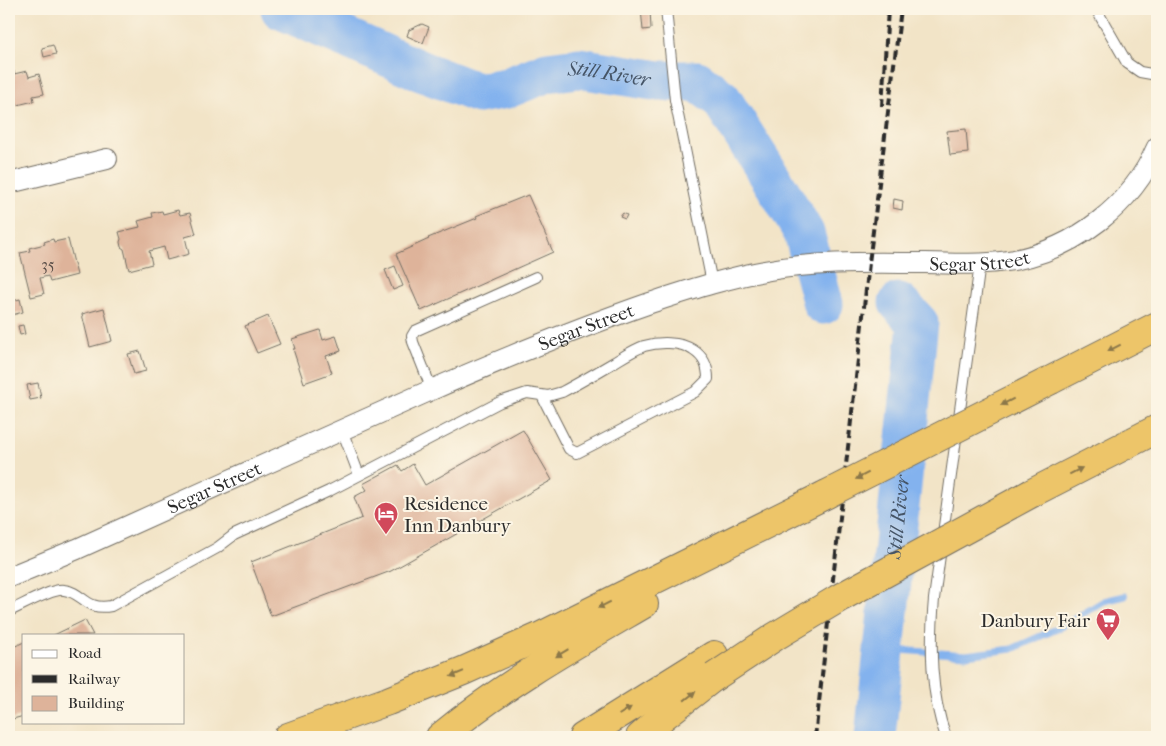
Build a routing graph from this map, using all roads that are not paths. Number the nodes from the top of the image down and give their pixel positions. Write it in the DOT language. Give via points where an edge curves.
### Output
graph roads {
  1 [pos="666,9"];
  2 [pos="1096,9"];
  3 [pos="1157,75"];
  4 [pos="1157,147"];
  5 [pos="107,159"];
  6 [pos="9,183"];
  7 [pos="980,264"];
  8 [pos="536,277"];
  9 [pos="712,283"];
  10 [pos="1157,326"];
  11 [pos="432,390"];
  12 [pos="542,396"];
  13 [pos="1157,429"];
  14 [pos="342,430"];
  15 [pos="359,475"];
  16 [pos="710,559"];
  17 [pos="9,576"];
  18 [pos="9,611"];
  19 [pos="714,666"];
  20 [pos="946,736"];
  21 [pos="288,737"];
  22 [pos="440,737"];
  23 [pos="583,737"];
  24 [pos="640,737"];
  1 -- 9 [label="lane" via="675,100"];
  2 -- 3 [label="lane" via="1127,63 1140,72"];
  4 -- 7 [label="street, Segar Street" via="1133,189 1109,215 1079,235 1048,250 1015,260"];
  5 -- 6 [label="street"];
  7 -- 9 [label="street, Segar Street" via="835,263 774,270"];
  7 -- 20 [label="lane" via="931,630 936,698"];
  8 -- 11 [label="lane" via="415,331 413,342"];
  9 -- 11 [label="street, Segar Street" via="586,326"];
  10 -- 16 [label="highway, one-way, bridge" via="826,494"];
  11 -- 14 [label="street, Segar Street"];
  12 -- 12 [label="lane" via="562,392 634,350 653,344 691,348 699,354 708,370 708,379 695,392 577,454 569,449"];
  12 -- 15 [label="lane" via="526,393 500,402"];
  19 -- 13 [label="highway, one-way, bridge" via="776,636 1032,493"];
  14 -- 15 [label="lane"];
  14 -- 17 [label="street, Segar Street" via="86,545"];
  15 -- 18 [label="lane" via="234,535 217,548 111,606 96,607 62,589"];
  16 -- 21 [label="highway, one-way" via="463,671"];
  16 -- 22 [label="highway, one-way" via="528,673"];
  23 -- 19 [label="highway, one-way"];
  24 -- 19 [label="highway, one-way"];
}
